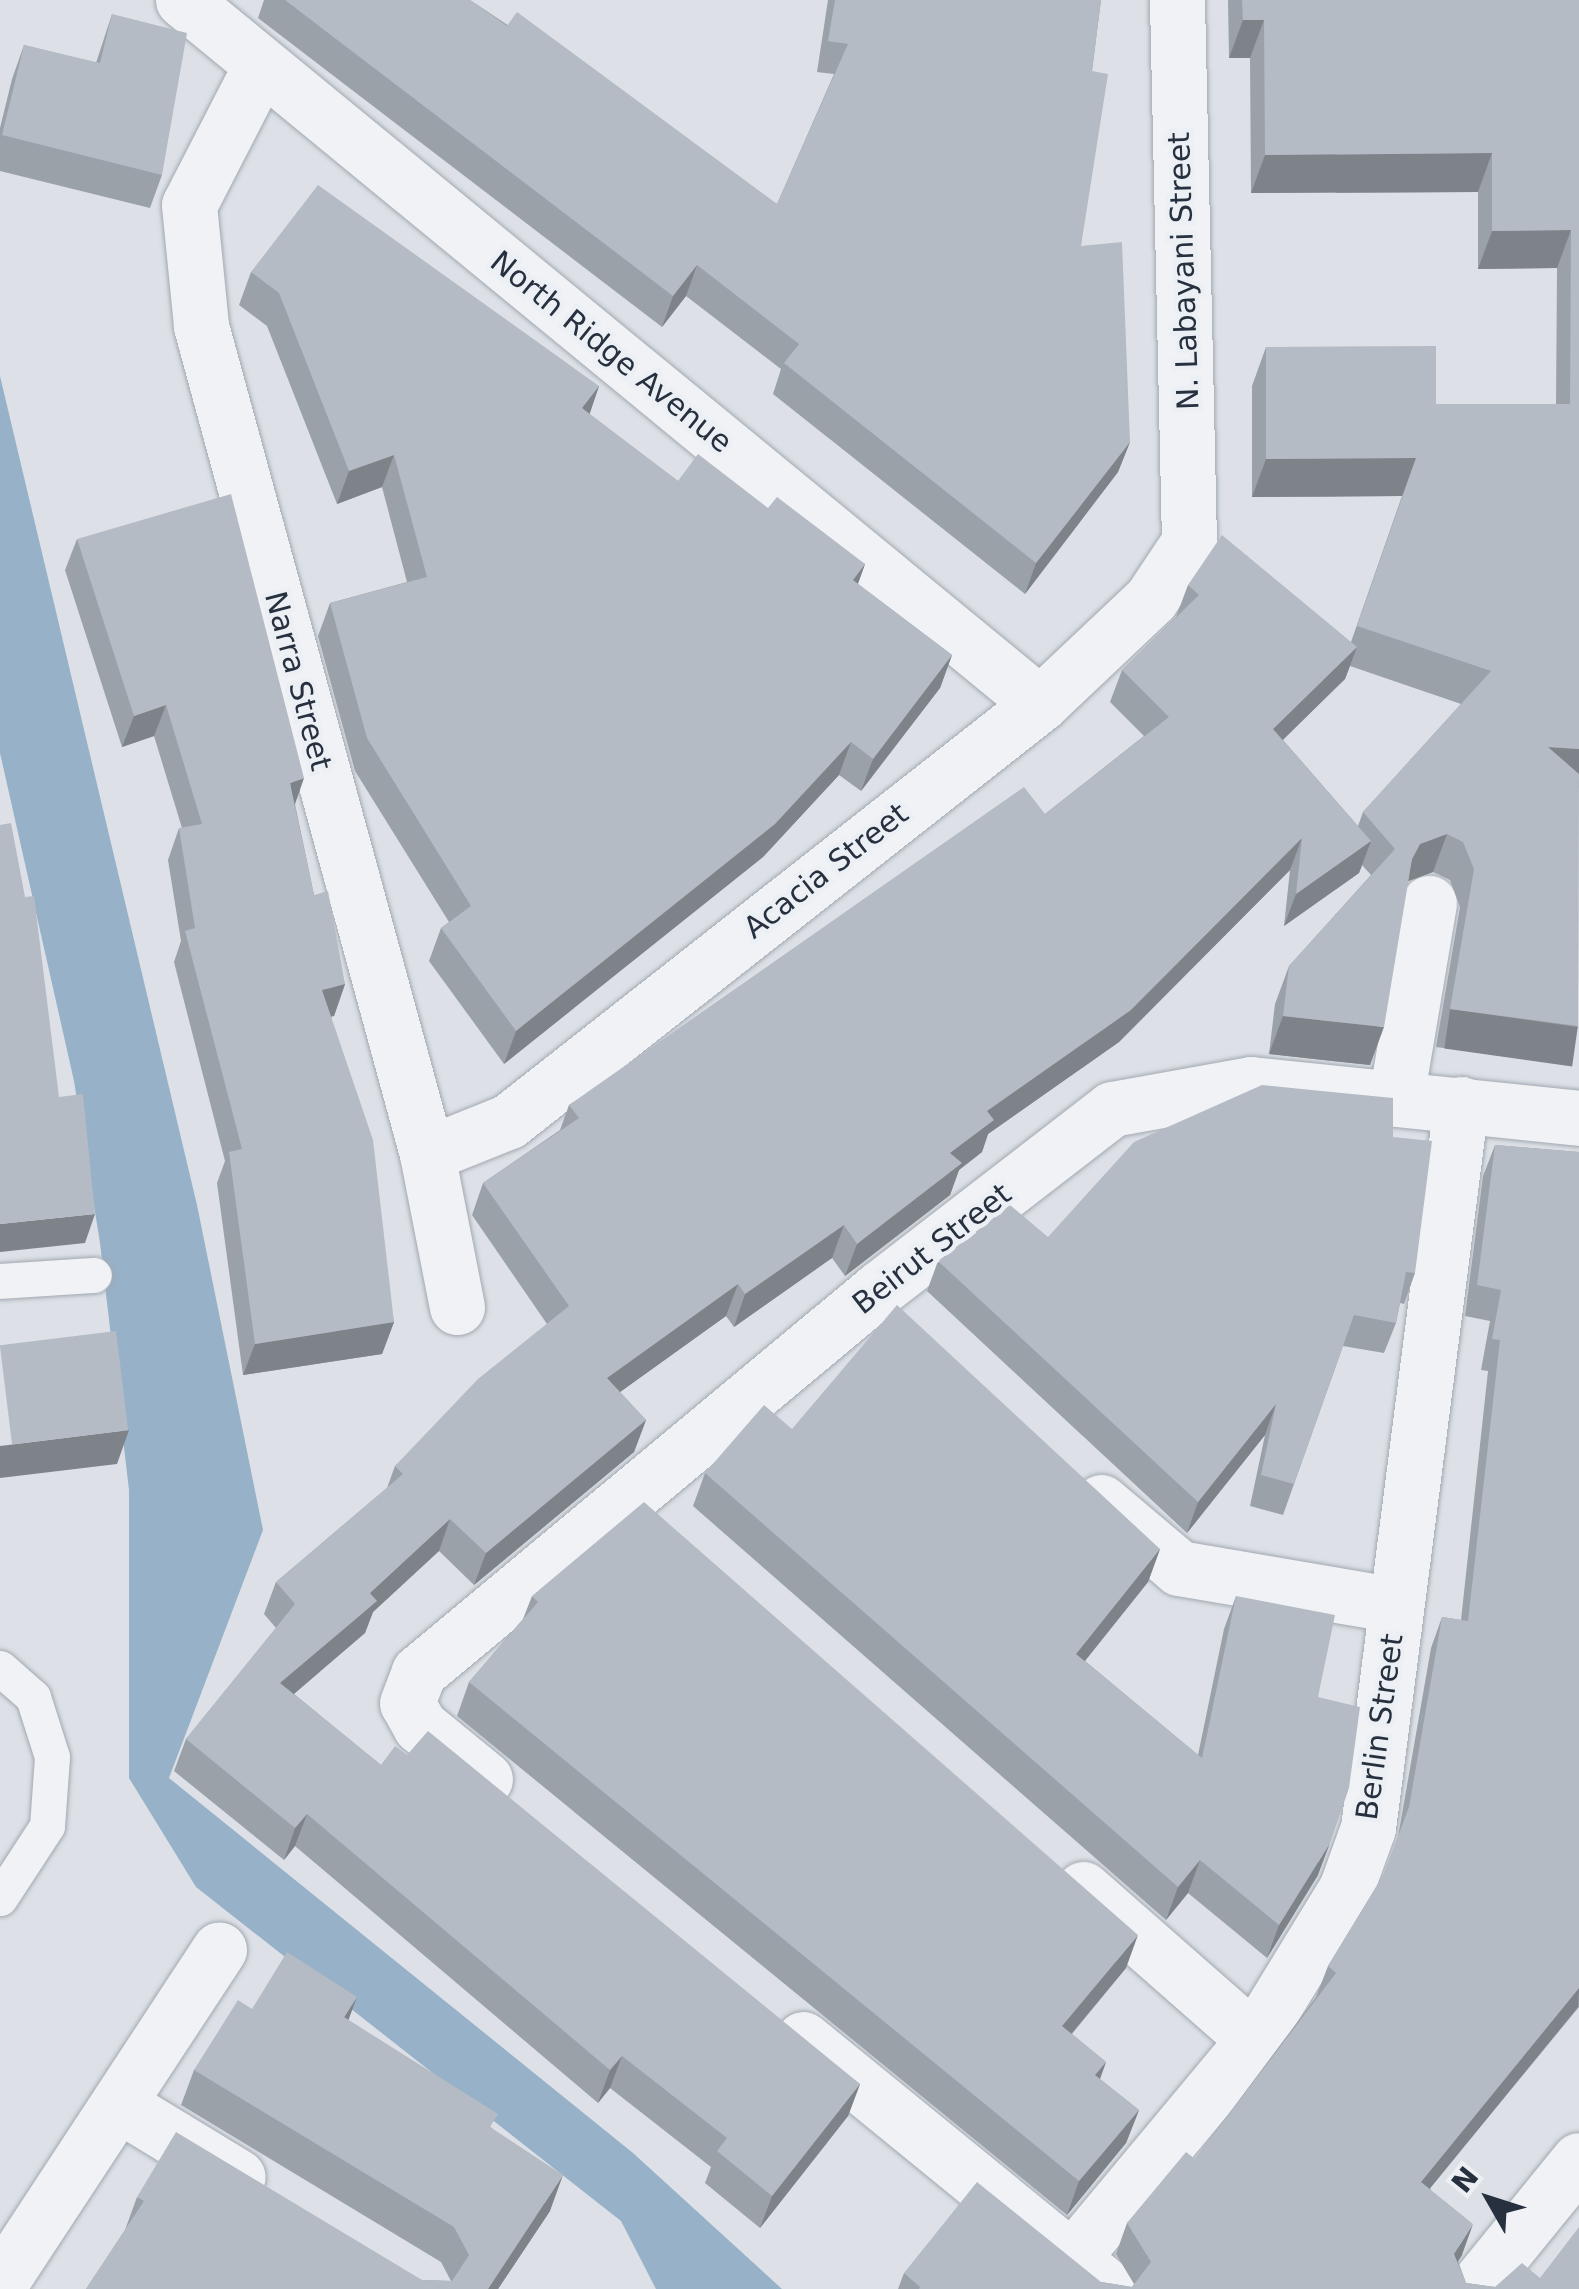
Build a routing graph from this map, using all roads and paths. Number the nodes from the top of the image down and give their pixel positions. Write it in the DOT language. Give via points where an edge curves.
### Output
graph roads {
  1 [pos="183,0"];
  2 [pos="1176,0"];
  3 [pos="261,65"];
  4 [pos="1189,542"];
  5 [pos="1040,704"];
  6 [pos="1429,903"];
  7 [pos="1396,1098"];
  8 [pos="1461,1104"];
  9 [pos="1579,1118"];
  10 [pos="427,1154"];
  11 [pos="94,1275"];
  12 [pos="0,1281"];
  13 [pos="879,1288"];
  14 [pos="457,1307"];
  15 [pos="921,1329"];
  16 [pos="1062,1464"];
  17 [pos="630,1492"];
  18 [pos="675,1531"];
  19 [pos="1396,1605"];
  20 [pos="0,1668"];
  21 [pos="526,1812"];
  22 [pos="1046,1856"];
  23 [pos="0,1898"];
  24 [pos="219,1949"];
  25 [pos="768,2011"];
  26 [pos="1254,2038"];
  27 [pos="118,2104"];
  28 [pos="1579,2160"];
  29 [pos="288,2207"];
  30 [pos="1090,2274"];
  31 [pos="1498,2280"];
  32 [pos="0,2283"];
  1 -- 3 [label="street, North Ridge Avenue"];
  2 -- 4 [label="street, N. Labayani Street"];
  3 -- 5 [label="street, North Ridge Avenue"];
  3 -- 10 [label="street, Narra Street" via="189,205 201,326"];
  4 -- 5 [label="street, Acacia Street" via="1151,599"];
  5 -- 10 [label="street, Acacia Street" via="509,1121"];
  6 -- 7 [label="street"];
  7 -- 8 [label="street, Beirut Street"];
  7 -- 13 [label="street, Beirut Street" via="1251,1084 1112,1110"];
  8 -- 9 [label="street, Beirut Street"];
  8 -- 19 [label="street, Berlin Street"];
  10 -- 14 [label="street, Narra Street"];
  11 -- 12 [label="lane"];
  13 -- 15 [label="street"];
  13 -- 17 [label="street, Beirut Street"];
  16 -- 19 [label="street" via="1178,1568"];
  17 -- 18 [label="street"];
  17 -- 21 [label="street, Beirut Street" via="419,1672 407,1704 420,1726"];
  19 -- 26 [label="street, Berlin Street" via="1368,1828 1346,1889"];
  20 -- 23 [label="lane" via="33,1697 52,1757 47,1826"];
  22 -- 26 [label="street"];
  24 -- 27 [label="street"];
  25 -- 30 [label="street"];
  26 -- 30 [label="street, Berlin Street"];
  27 -- 29 [label="street"];
  27 -- 32 [label="street"];
  28 -- 31 [label="street"];
}
